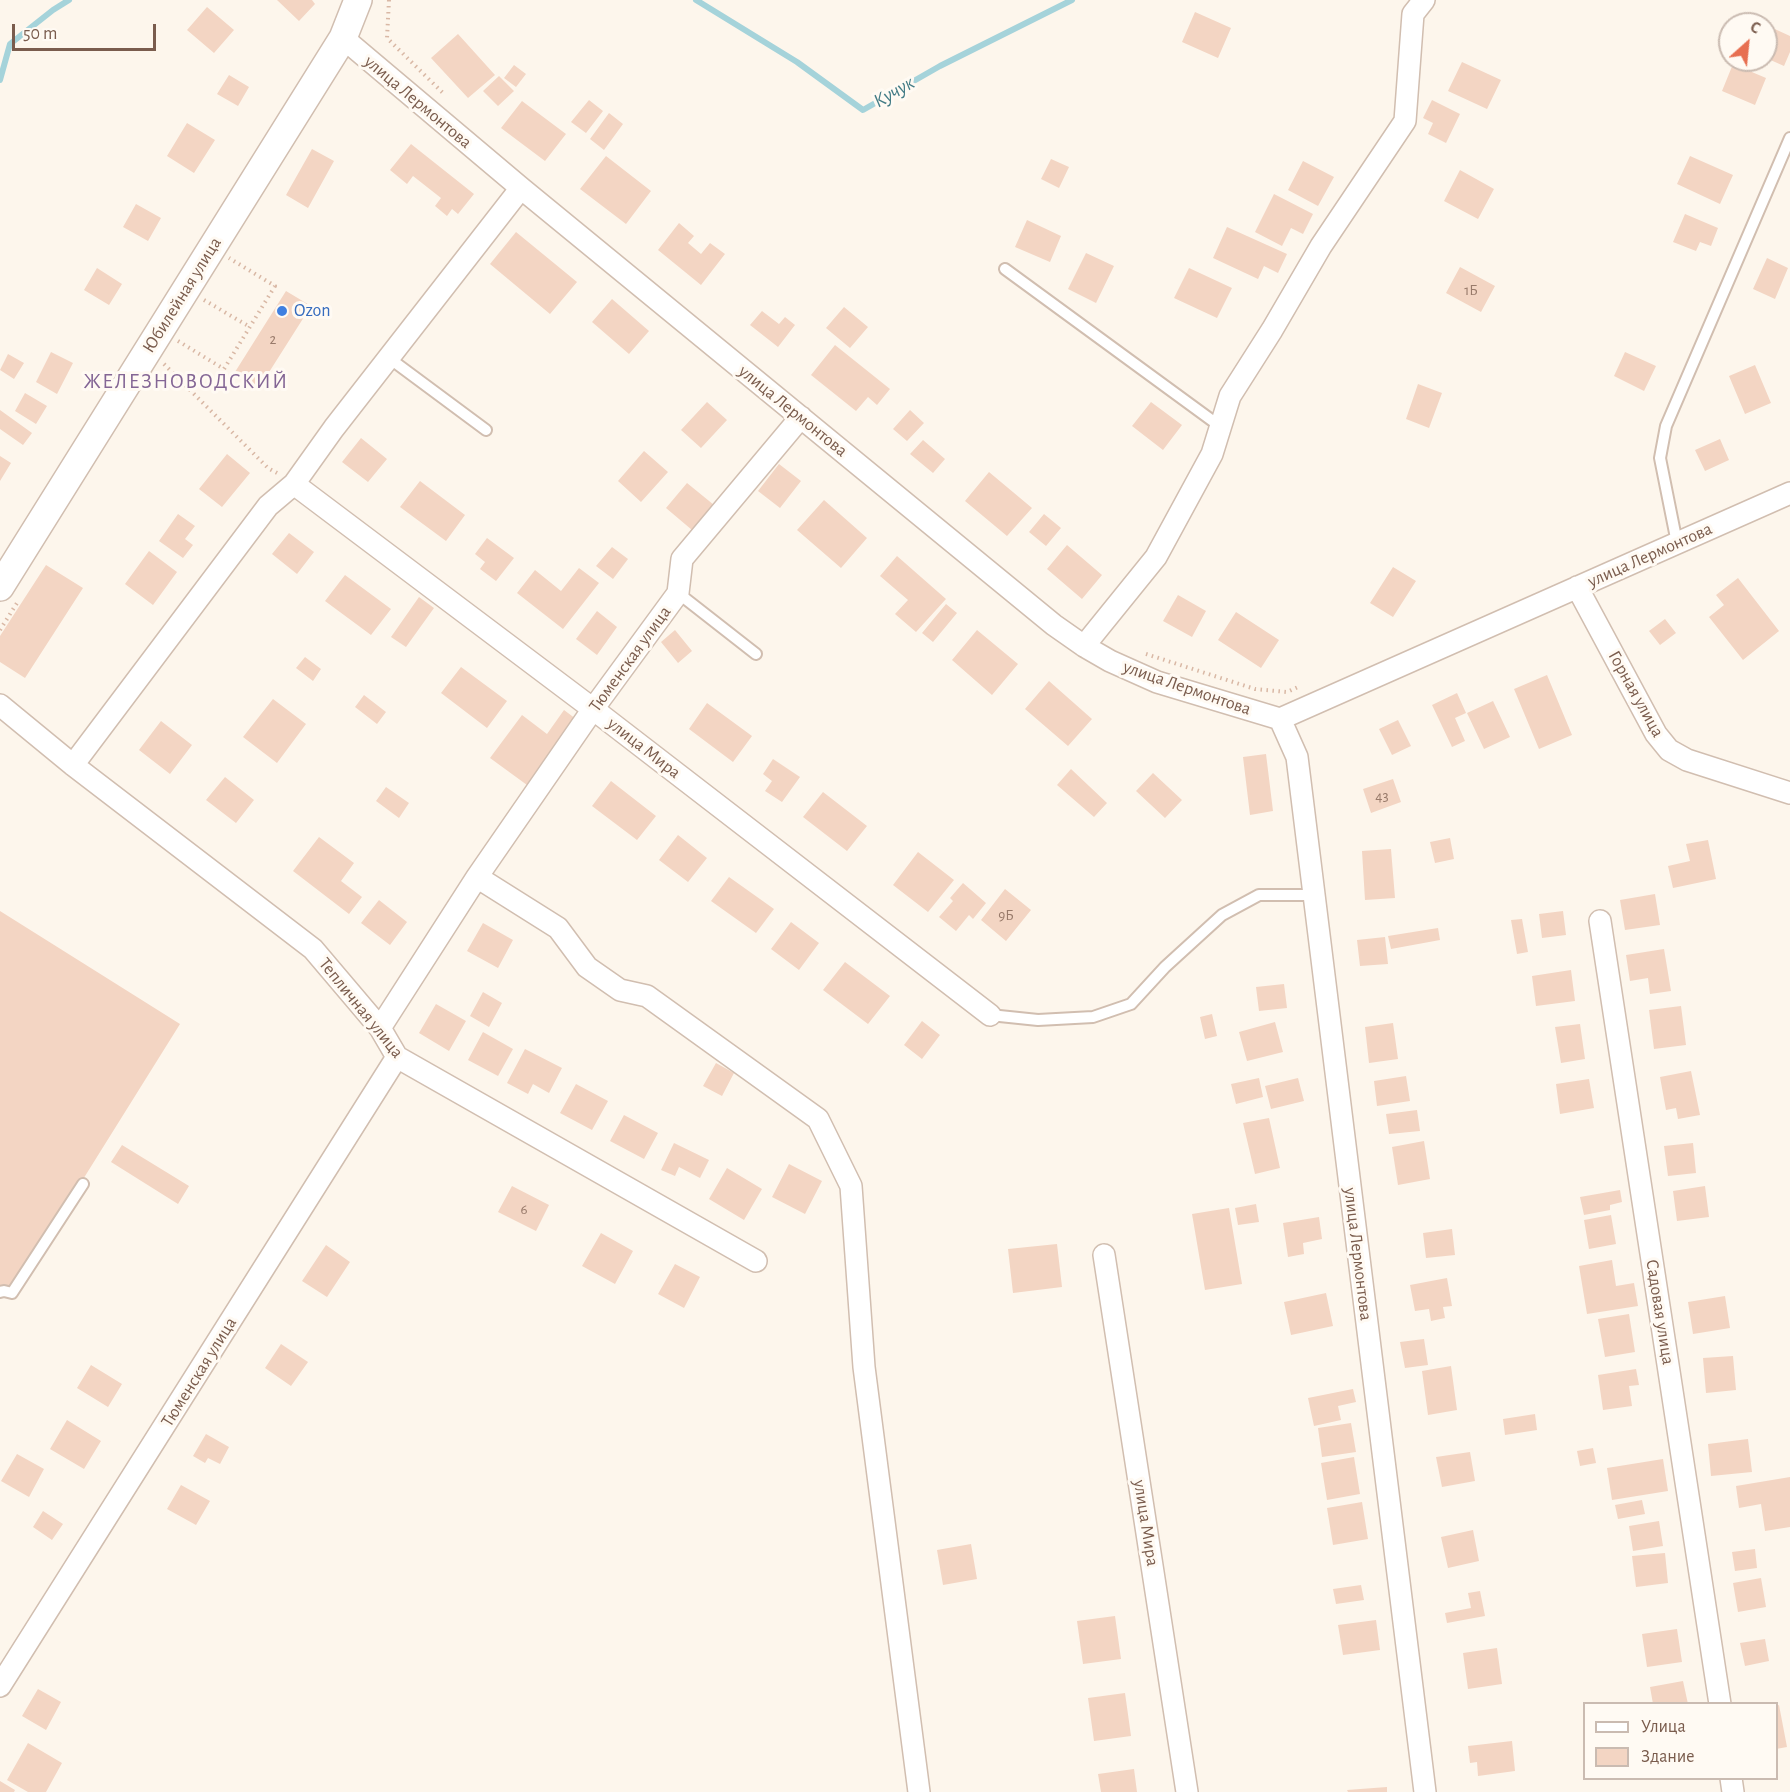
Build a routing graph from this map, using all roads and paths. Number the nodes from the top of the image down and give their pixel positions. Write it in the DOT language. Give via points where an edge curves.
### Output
graph roads {
  1 [pos="358,0"];
  2 [pos="389,0"];
  3 [pos="1424,0"];
  4 [pos="343,39"];
  5 [pos="433,115"];
  6 [pos="1790,138"];
  7 [pos="520,188"];
  8 [pos="223,266"];
  9 [pos="1005,269"];
  10 [pos="203,299"];
  11 [pos="250,327"];
  12 [pos="178,340"];
  13 [pos="389,358"];
  14 [pos="164,364"];
  15 [pos="801,417"];
  16 [pos="1221,427"];
  17 [pos="486,430"];
  18 [pos="294,484"];
  19 [pos="1790,493"];
  20 [pos="1677,543"];
  21 [pos="0,587"];
  22 [pos="1577,587"];
  23 [pos="678,593"];
  24 [pos="1084,646"];
  25 [pos="1142,652"];
  26 [pos="756,654"];
  27 [pos="1308,683"];
  28 [pos="0,705"];
  29 [pos="593,709"];
  30 [pos="1280,719"];
  31 [pos="73,765"];
  32 [pos="1790,793"];
  33 [pos="477,877"];
  34 [pos="1314,895"];
  35 [pos="1600,921"];
  36 [pos="990,1016"];
  37 [pos="380,1028"];
  38 [pos="397,1057"];
  39 [pos="82,1184"];
  40 [pos="1104,1255"];
  41 [pos="756,1261"];
  42 [pos="0,1292"];
  43 [pos="0,1686"];
  44 [pos="1720,1702"];
  45 [pos="919,1792"];
  46 [pos="1187,1792"];
  47 [pos="1425,1792"];
  1 -- 4 [label="street, Юбилейная улица"];
  2 -- 5 [label="path" via="387,38 448,98"];
  3 -- 16 [label="street" via="1413,14 1405,121 1321,246 1230,396"];
  4 -- 5 [label="street, улица Лермонтова"];
  4 -- 21 [label="street, Юбилейная улица"];
  5 -- 7 [label="street, улица Лермонтова"];
  6 -- 20 [label="lane" via="1666,426 1660,458"];
  7 -- 13 [label="street"];
  7 -- 15 [label="street, улица Лермонтова"];
  8 -- 11 [label="path" via="228,257 276,286"];
  9 -- 16 [label="lane"];
  10 -- 11 [label="path"];
  11 -- 12 [label="path" via="224,369"];
  13 -- 17 [label="lane"];
  13 -- 18 [label="street"];
  14 -- 18 [label="path" via="268,468"];
  15 -- 23 [label="street, Тюменская улица" via="682,559"];
  15 -- 24 [label="street, улица Лермонтова"];
  16 -- 24 [label="street" via="1212,454 1156,557"];
  18 -- 29 [label="street, улица Мира"];
  18 -- 31 [label="street" via="268,506"];
  19 -- 20 [label="street, улица Лермонтова"];
  20 -- 22 [label="street, улица Лермонтова"];
  22 -- 30 [label="street, улица Лермонтова"];
  22 -- 32 [label="street, Горная улица" via="1656,734 1669,750 1687,760"];
  23 -- 26 [label="lane"];
  23 -- 29 [label="street, Тюменская улица"];
  24 -- 30 [label="street, улица Лермонтова" via="1157,682"];
  25 -- 27 [label="path" via="1255,689 1287,692"];
  28 -- 31 [label="street, Тепличная улица"];
  29 -- 33 [label="street, Тюменская улица"];
  29 -- 36 [label="street, улица Мира"];
  30 -- 34 [label="street, улица Лермонтова" via="1297,757"];
  31 -- 37 [label="street, Тепличная улица" via="313,949"];
  33 -- 37 [label="street, Тюменская улица"];
  33 -- 45 [label="street" via="558,928 587,967 621,990 647,996 818,1119 851,1186 864,1367"];
  34 -- 36 [label="lane" via="1259,895 1222,915 1131,1004 1094,1017 1038,1020"];
  34 -- 47 [label="street, улица Лермонтова"];
  35 -- 44 [label="street, Садовая улица"];
  37 -- 38 [label="street, Тепличная улица"];
  38 -- 41 [label="street, Тепличная улица"];
  38 -- 43 [label="street, Тюменская улица"];
  39 -- 42 [label="lane" via="12,1293"];
  40 -- 46 [label="street, улица Мира"];
}
